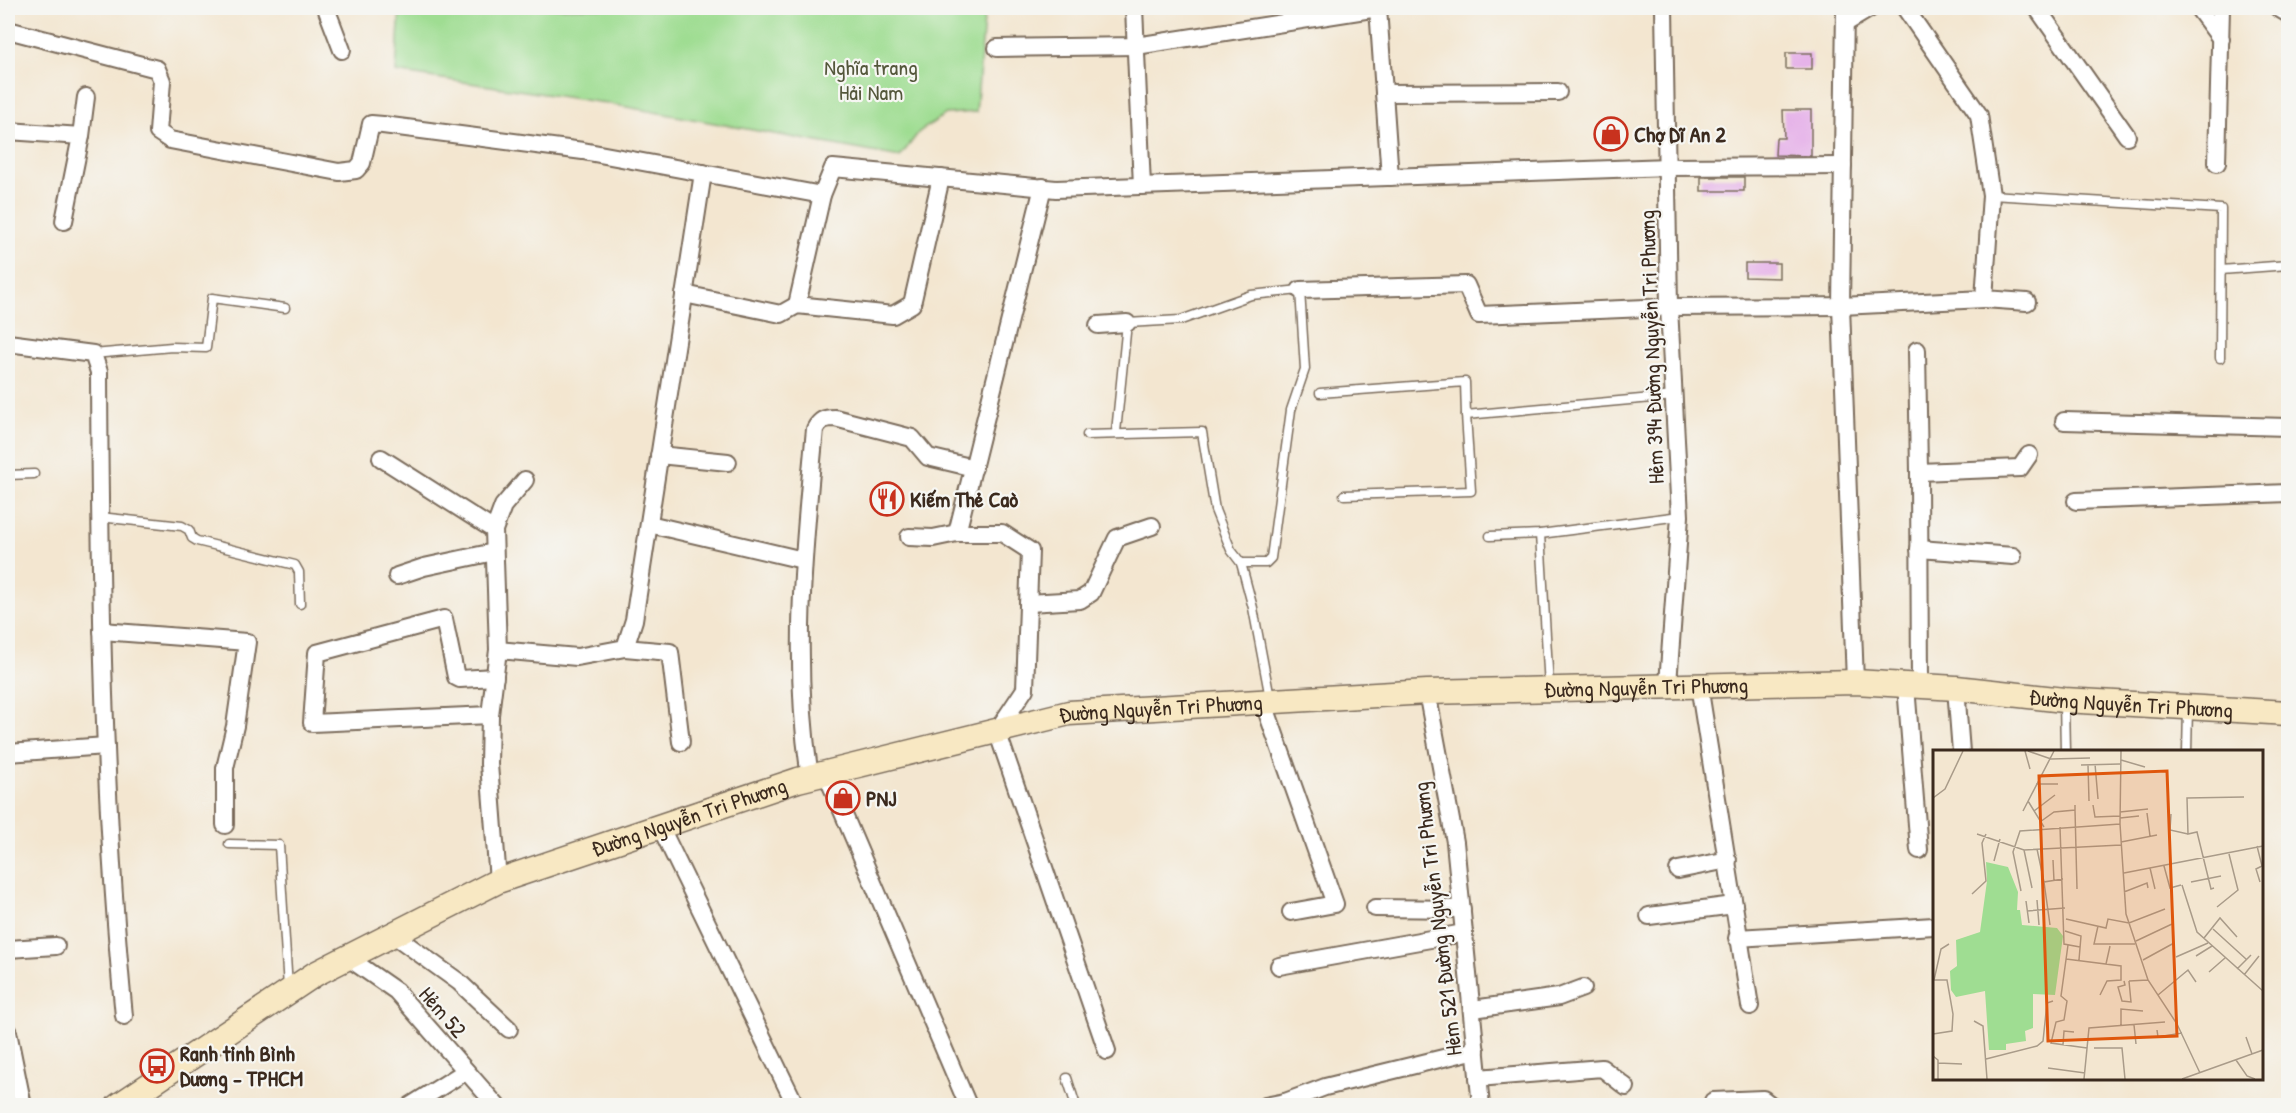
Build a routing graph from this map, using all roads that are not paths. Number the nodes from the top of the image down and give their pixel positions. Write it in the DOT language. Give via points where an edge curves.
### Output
graph roads {
  1 [pos="327,8"];
  2 [pos="1134,8"];
  3 [pos="1378,8"];
  4 [pos="1664,8"];
  5 [pos="1871,8"];
  6 [pos="1905,8"];
  7 [pos="2037,8"];
  8 [pos="2198,8"];
  9 [pos="2221,8"];
  10 [pos="2278,8"];
  11 [pos="2289,14"];
  12 [pos="1845,15"];
  13 [pos="8,30"];
  14 [pos="2221,39"];
  15 [pos="1136,46"];
  16 [pos="997,48"];
  17 [pos="342,50"];
  18 [pos="1558,92"];
  19 [pos="1384,93"];
  20 [pos="86,97"];
  21 [pos="8,131"];
  22 [pos="81,136"];
  23 [pos="2127,136"];
  24 [pos="2217,163"];
  25 [pos="1843,166"];
  26 [pos="1668,167"];
  27 [pos="703,173"];
  28 [pos="1390,177"];
  29 [pos="941,178"];
  30 [pos="1142,186"];
  31 [pos="1043,188"];
  32 [pos="822,195"];
  33 [pos="1991,195"];
  34 [pos="64,221"];
  35 [pos="2289,265"];
  36 [pos="2221,270"];
  37 [pos="1300,290"];
  38 [pos="684,294"];
  39 [pos="1984,299"];
  40 [pos="2027,302"];
  41 [pos="797,305"];
  42 [pos="1841,306"];
  43 [pos="1669,307"];
  44 [pos="285,308"];
  45 [pos="1127,323"];
  46 [pos="1098,325"];
  47 [pos="8,343"];
  48 [pos="1917,350"];
  49 [pos="93,354"];
  50 [pos="2220,358"];
  51 [pos="1320,393"];
  52 [pos="1674,396"];
  53 [pos="1466,415"];
  54 [pos="2064,421"];
  55 [pos="2289,427"];
  56 [pos="1116,432"];
  57 [pos="1088,435"];
  58 [pos="659,455"];
  59 [pos="2029,455"];
  60 [pos="381,458"];
  61 [pos="728,462"];
  62 [pos="974,468"];
  63 [pos="1919,472"];
  64 [pos="34,474"];
  65 [pos="8,475"];
  66 [pos="525,480"];
  67 [pos="2289,492"];
  68 [pos="1344,495"];
  69 [pos="2076,501"];
  70 [pos="1680,516"];
  71 [pos="100,517"];
  72 [pos="649,524"];
  73 [pos="1152,526"];
  74 [pos="494,530"];
  75 [pos="957,533"];
  76 [pos="1540,534"];
  77 [pos="1490,536"];
  78 [pos="909,537"];
  79 [pos="1919,549"];
  80 [pos="494,552"];
  81 [pos="2013,556"];
  82 [pos="803,560"];
  83 [pos="1241,563"];
  84 [pos="397,576"];
  85 [pos="1028,603"];
  86 [pos="300,604"];
  87 [pos="102,631"];
  88 [pos="625,648"];
  89 [pos="498,650"];
  90 [pos="495,677"];
  91 [pos="1855,682"];
  92 [pos="1668,684"];
  93 [pos="1700,686"];
  94 [pos="1913,686"];
  95 [pos="1549,687"];
  96 [pos="1956,688"];
  97 [pos="1427,692"];
  98 [pos="2064,700"];
  99 [pos="1267,701"];
  100 [pos="2188,707"];
  101 [pos="2289,713"];
  102 [pos="490,715"];
  103 [pos="997,731"];
  104 [pos="681,742"];
  105 [pos="106,746"];
  106 [pos="1961,750"];
  107 [pos="2065,750"];
  108 [pos="2187,750"];
  109 [pos="8,753"];
  110 [pos="818,775"];
  111 [pos="225,825"];
  112 [pos="660,826"];
  113 [pos="229,844"];
  114 [pos="1919,850"];
  115 [pos="1728,860"];
  116 [pos="1678,870"];
  117 [pos="498,880"];
  118 [pos="1734,905"];
  119 [pos="1375,908"];
  120 [pos="1462,909"];
  121 [pos="1291,912"];
  122 [pos="1649,916"];
  123 [pos="1933,926"];
  124 [pos="391,933"];
  125 [pos="1464,933"];
  126 [pos="1737,938"];
  127 [pos="56,946"];
  128 [pos="8,949"];
  129 [pos="347,957"];
  130 [pos="1279,966"];
  131 [pos="1582,988"];
  132 [pos="288,992"];
  133 [pos="1750,1006"];
  134 [pos="1473,1009"];
  135 [pos="124,1016"];
  136 [pos="510,1029"];
  137 [pos="8,1032"];
  138 [pos="1476,1050"];
  139 [pos="1107,1051"];
  140 [pos="466,1071"];
  141 [pos="1067,1078"];
  142 [pos="1478,1078"];
  143 [pos="1626,1087"];
  144 [pos="1713,1101"];
  145 [pos="967,1103"];
  146 [pos="1285,1104"];
  147 [pos="23,1106"];
  148 [pos="118,1106"];
  149 [pos="410,1106"];
  150 [pos="497,1106"];
  151 [pos="796,1106"];
  152 [pos="1076,1106"];
  153 [pos="1265,1106"];
  154 [pos="1481,1106"];
  155 [pos="1772,1106"];
  1 -- 17 [label="street"];
  2 -- 15 [label="street"];
  3 -- 15 [label="street"];
  3 -- 19 [label="street"];
  4 -- 26 [label="street, Hẻm 394 Đường Nguyễn Tri Phương"];
  5 -- 12 [label="street"];
  6 -- 33 [label="street" via="1979,115"];
  7 -- 23 [label="street"];
  8 -- 14 [label="street"];
  9 -- 14 [label="street"];
  10 -- 11 [label="street"];
  12 -- 25 [label="street"];
  13 -- 27 [label="street" via="157,69 162,81 158,132 170,140 339,172 356,170 362,163 371,124 583,151"];
  14 -- 24 [label="street"];
  15 -- 16 [label="street"];
  15 -- 30 [label="street"];
  18 -- 19 [label="street"];
  19 -- 28 [label="street"];
  20 -- 22 [label="street"];
  21 -- 22 [label="street"];
  22 -- 34 [label="street"];
  25 -- 26 [label="street"];
  25 -- 42 [label="street"];
  26 -- 28 [label="street"];
  26 -- 43 [label="street, Hẻm 394 Đường Nguyễn Tri Phương"];
  27 -- 32 [label="street"];
  27 -- 38 [label="street"];
  28 -- 30 [label="street"];
  29 -- 31 [label="street"];
  29 -- 32 [label="street" via="833,168"];
  29 -- 41 [label="street" via="912,304 892,315"];
  30 -- 31 [label="street"];
  31 -- 62 [label="street"];
  32 -- 41 [label="street"];
  33 -- 36 [label="lane" via="2221,209"];
  33 -- 39 [label="street"];
  35 -- 36 [label="lane"];
  36 -- 50 [label="lane"];
  37 -- 43 [label="street" via="1466,285 1479,315"];
  37 -- 45 [label="lane" via="1251,296 1181,320"];
  37 -- 83 [label="lane" via="1305,369 1291,410 1271,558 1266,563"];
  38 -- 41 [label="street" via="781,314"];
  38 -- 58 [label="street"];
  39 -- 40 [label="street"];
  39 -- 42 [label="street"];
  42 -- 43 [label="street"];
  42 -- 91 [label="street"];
  43 -- 52 [label="street, Hẻm 394 Đường Nguyễn Tri Phương"];
  44 -- 49 [label="lane" via="212,298 206,348 172,346"];
  45 -- 46 [label="street"];
  45 -- 56 [label="lane"];
  47 -- 49 [label="street"];
  48 -- 63 [label="street"];
  49 -- 71 [label="street" via="99,372"];
  51 -- 53 [label="lane" via="1466,382"];
  52 -- 53 [label="lane"];
  52 -- 70 [label="street, Hẻm 394 Đường Nguyễn Tri Phương"];
  53 -- 68 [label="lane" via="1472,491"];
  54 -- 55 [label="street"];
  56 -- 57 [label="lane"];
  56 -- 83 [label="lane" via="1202,432 1215,510 1231,550"];
  58 -- 61 [label="street"];
  58 -- 72 [label="street"];
  59 -- 63 [label="street" via="2020,468"];
  60 -- 74 [label="street"];
  62 -- 75 [label="street"];
  62 -- 82 [label="street" via="928,457 912,438 825,418 816,429"];
  63 -- 79 [label="street"];
  64 -- 65 [label="lane"];
  66 -- 74 [label="street" via="503,506"];
  67 -- 69 [label="street"];
  70 -- 76 [label="lane"];
  70 -- 92 [label="street, Hẻm 394 Đường Nguyễn Tri Phương"];
  71 -- 86 [label="lane" via="182,526 196,541 295,565 299,572"];
  71 -- 87 [label="street"];
  72 -- 82 [label="street"];
  72 -- 88 [label="street" via="634,620"];
  73 -- 85 [label="street" via="1117,538 1091,593 1080,600"];
  74 -- 80 [label="street"];
  75 -- 78 [label="street"];
  75 -- 85 [label="street" via="1002,533 1030,551"];
  76 -- 77 [label="lane"];
  76 -- 95 [label="lane"];
  79 -- 81 [label="street"];
  79 -- 94 [label="street"];
  80 -- 84 [label="street"];
  80 -- 89 [label="street"];
  82 -- 110 [label="street" via="803,731"];
  83 -- 99 [label="lane"];
  85 -- 103 [label="street" via="1025,689"];
  87 -- 105 [label="street"];
  87 -- 111 [label="street" via="247,642 225,768"];
  88 -- 89 [label="street" via="577,657"];
  88 -- 104 [label="street" via="670,652"];
  89 -- 90 [label="street"];
  90 -- 102 [label="street"];
  90 -- 102 [label="street" via="456,677 443,612 317,652 312,723"];
  91 -- 93 [label="main road, Đường Nguyễn Tri Phương"];
  91 -- 94 [label="main road, Đường Nguyễn Tri Phương"];
  92 -- 93 [label="main road, Đường Nguyễn Tri Phương"];
  92 -- 95 [label="main road, Đường Nguyễn Tri Phương"];
  93 -- 115 [label="street"];
  94 -- 96 [label="main road, Đường Nguyễn Tri Phương"];
  94 -- 114 [label="street"];
  95 -- 97 [label="main road, Đường Nguyễn Tri Phương"];
  96 -- 98 [label="main road, Đường Nguyễn Tri Phương"];
  96 -- 106 [label="street"];
  97 -- 99 [label="main road, Đường Nguyễn Tri Phương"];
  97 -- 120 [label="street, Hẻm 521 Đường Nguyễn Tri Phương" via="1455,842"];
  98 -- 100 [label="main road, Đường Nguyễn Tri Phương"];
  98 -- 107 [label="lane"];
  99 -- 103 [label="main road, Đường Nguyễn Tri Phương" via="1069,713"];
  99 -- 121 [label="street" via="1335,904"];
  100 -- 101 [label="main road, Đường Nguyễn Tri Phương"];
  100 -- 108 [label="lane"];
  102 -- 117 [label="street" via="489,764"];
  103 -- 110 [label="main road, Đường Nguyễn Tri Phương"];
  103 -- 139 [label="street"];
  105 -- 109 [label="street"];
  105 -- 135 [label="street"];
  110 -- 112 [label="main road, Đường Nguyễn Tri Phương"];
  110 -- 145 [label="street"];
  112 -- 117 [label="main road, Đường Nguyễn Tri Phương"];
  112 -- 151 [label="street"];
  113 -- 132 [label="lane" via="279,845"];
  115 -- 116 [label="street"];
  115 -- 118 [label="street"];
  117 -- 124 [label="main road, Đường Nguyễn Tri Phương"];
  118 -- 122 [label="street"];
  118 -- 126 [label="street"];
  119 -- 120 [label="street"];
  120 -- 125 [label="street, Hẻm 521 Đường Nguyễn Tri Phương"];
  123 -- 126 [label="street"];
  124 -- 129 [label="main road, Đường Nguyễn Tri Phương"];
  124 -- 136 [label="street" via="459,982"];
  125 -- 130 [label="street"];
  125 -- 134 [label="street, Hẻm 521 Đường Nguyễn Tri Phương"];
  126 -- 133 [label="street"];
  127 -- 128 [label="street"];
  129 -- 132 [label="main road, Đường Nguyễn Tri Phương"];
  129 -- 140 [label="street, Hẻm 52" via="396,991"];
  131 -- 134 [label="street" via="1559,997"];
  132 -- 148 [label="main road, Đường Nguyễn Tri Phương"];
  134 -- 138 [label="street, Hẻm 521 Đường Nguyễn Tri Phương"];
  137 -- 147 [label="street"];
  138 -- 142 [label="street, Hẻm 521 Đường Nguyễn Tri Phương"];
  138 -- 146 [label="street" via="1325,1087"];
  140 -- 149 [label="street"];
  140 -- 150 [label="street, Hẻm 52"];
  141 -- 152 [label="lane"];
  142 -- 143 [label="street" via="1602,1068"];
  142 -- 154 [label="street, Hẻm 521 Đường Nguyễn Tri Phương"];
  144 -- 155 [label="street" via="1763,1099"];
  146 -- 153 [label="street"];
}
